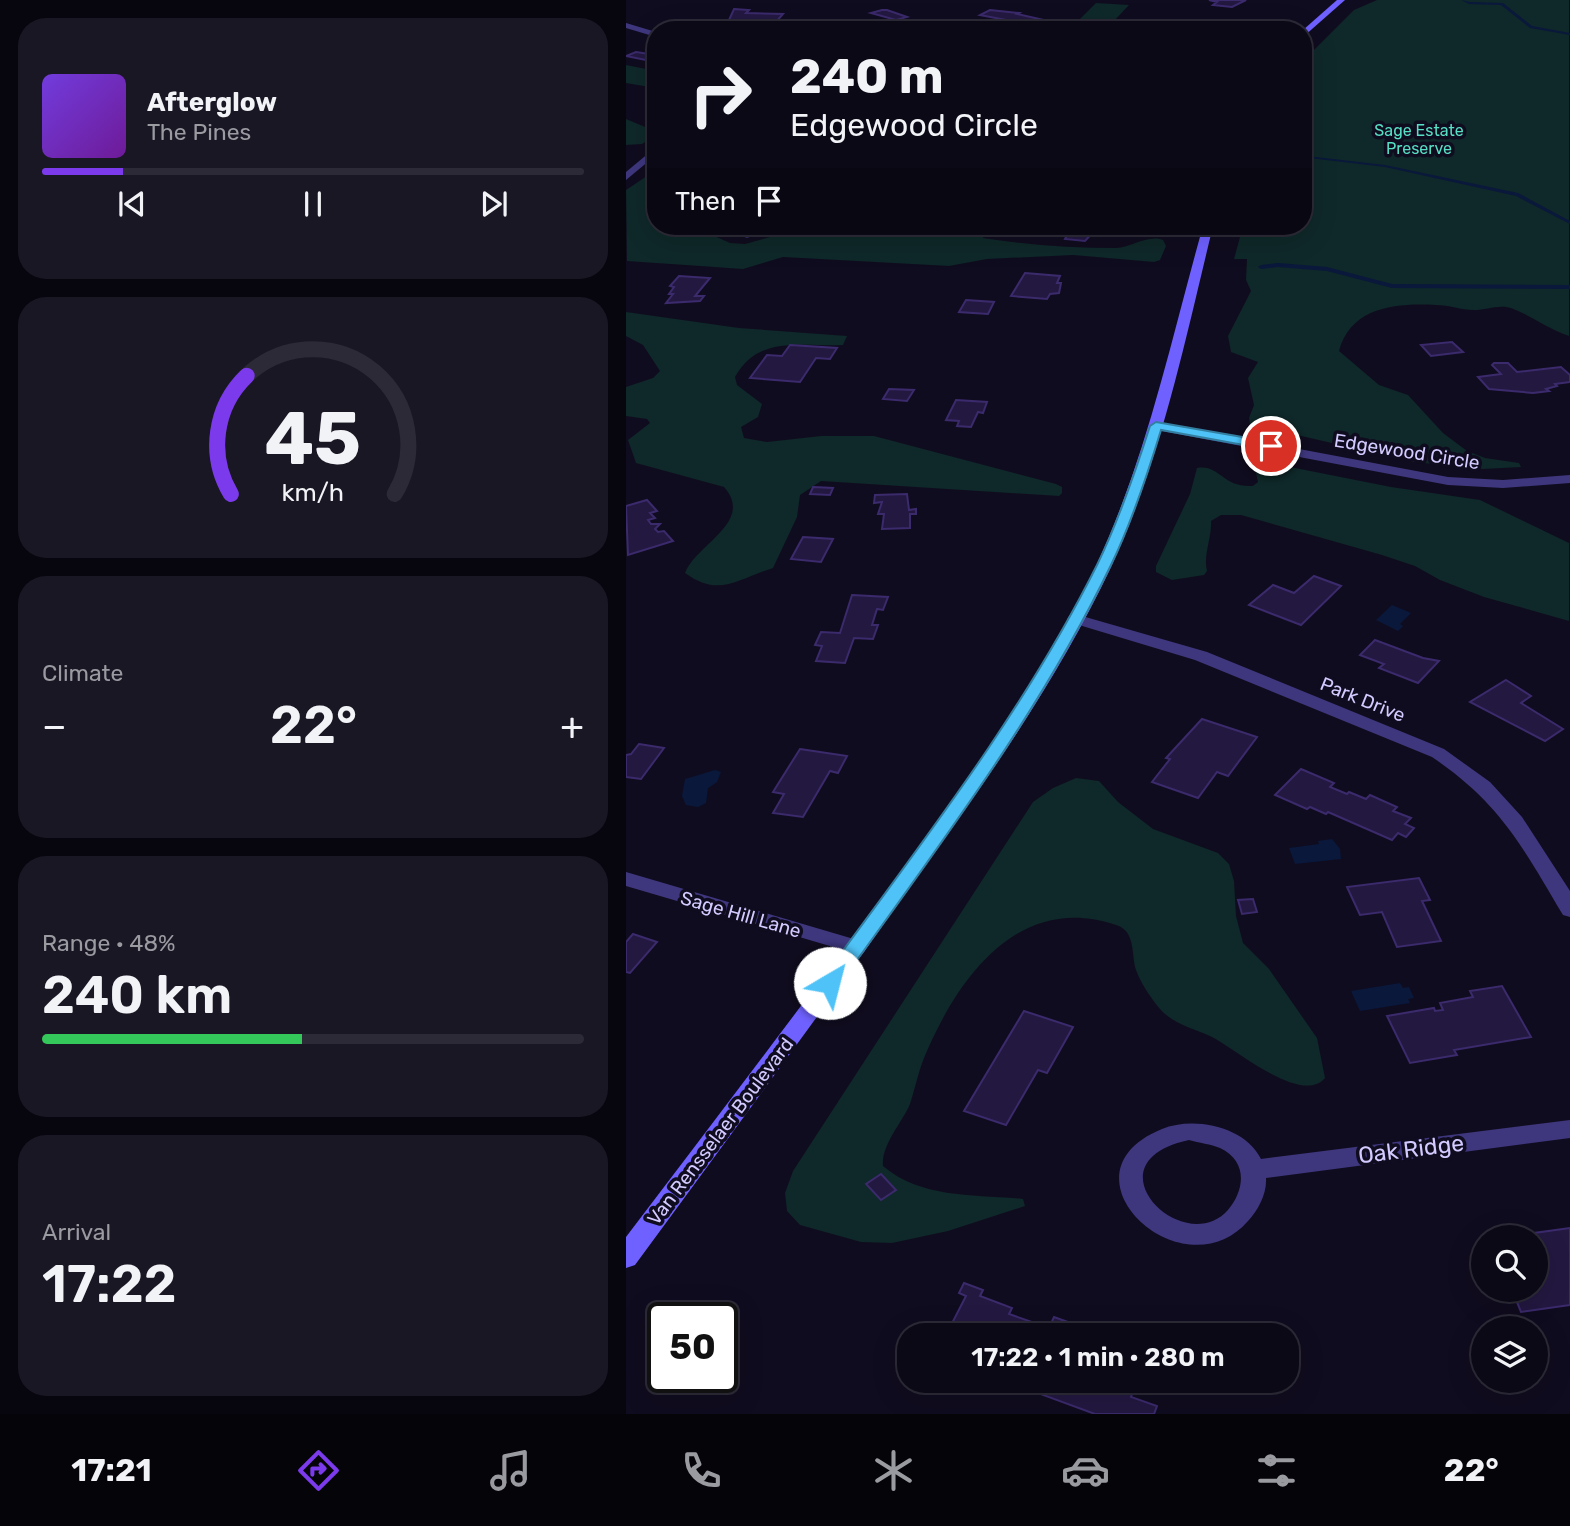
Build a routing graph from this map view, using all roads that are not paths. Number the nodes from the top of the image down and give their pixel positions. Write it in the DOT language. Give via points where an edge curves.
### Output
graph roads {
  1 [pos="1341,0"];
  2 [pos="626,24"];
  3 [pos="1312,27"];
  4 [pos="647,32"];
  5 [pos="647,36"];
  6 [pos="626,39"];
  7 [pos="647,160"];
  8 [pos="626,177"];
  9 [pos="1206,235"];
  10 [pos="1156,426"];
  11 [pos="1569,479"];
  12 [pos="1075,619"];
  13 [pos="626,879"];
  14 [pos="1569,910"];
  15 [pos="857,947"];
  16 [pos="1569,1129"];
  17 [pos="1253,1170"];
  18 [pos="626,1257"];
  1 -- 3 [label="main road"];
  2 -- 4 [label="street"];
  5 -- 6 [label="street"];
  7 -- 8 [label="street"];
  9 -- 10 [label="main road, Van Rensselaer Boulevard"];
  10 -- 11 [label="street, Edgewood Circle" via="1448,481 1503,484"];
  10 -- 12 [label="main road, Van Rensselaer Boulevard" via="1121,524"];
  12 -- 14 [label="street, Park Drive" via="1201,656 1438,753 1473,775 1506,807"];
  12 -- 15 [label="main road, Van Rensselaer Boulevard" via="1005,737"];
  13 -- 15 [label="street, Sage Hill Lane"];
  15 -- 18 [label="main road, Van Rensselaer Boulevard"];
  16 -- 17 [label="street, Oak Ridge"];
  17 -- 17 [label="street" via="1241,1151 1223,1138 1189,1131 1166,1135 1147,1146 1135,1162 1131,1182 1137,1202 1151,1219 1173,1230 1198,1234 1227,1227 1248,1209 1255,1189"];
}
